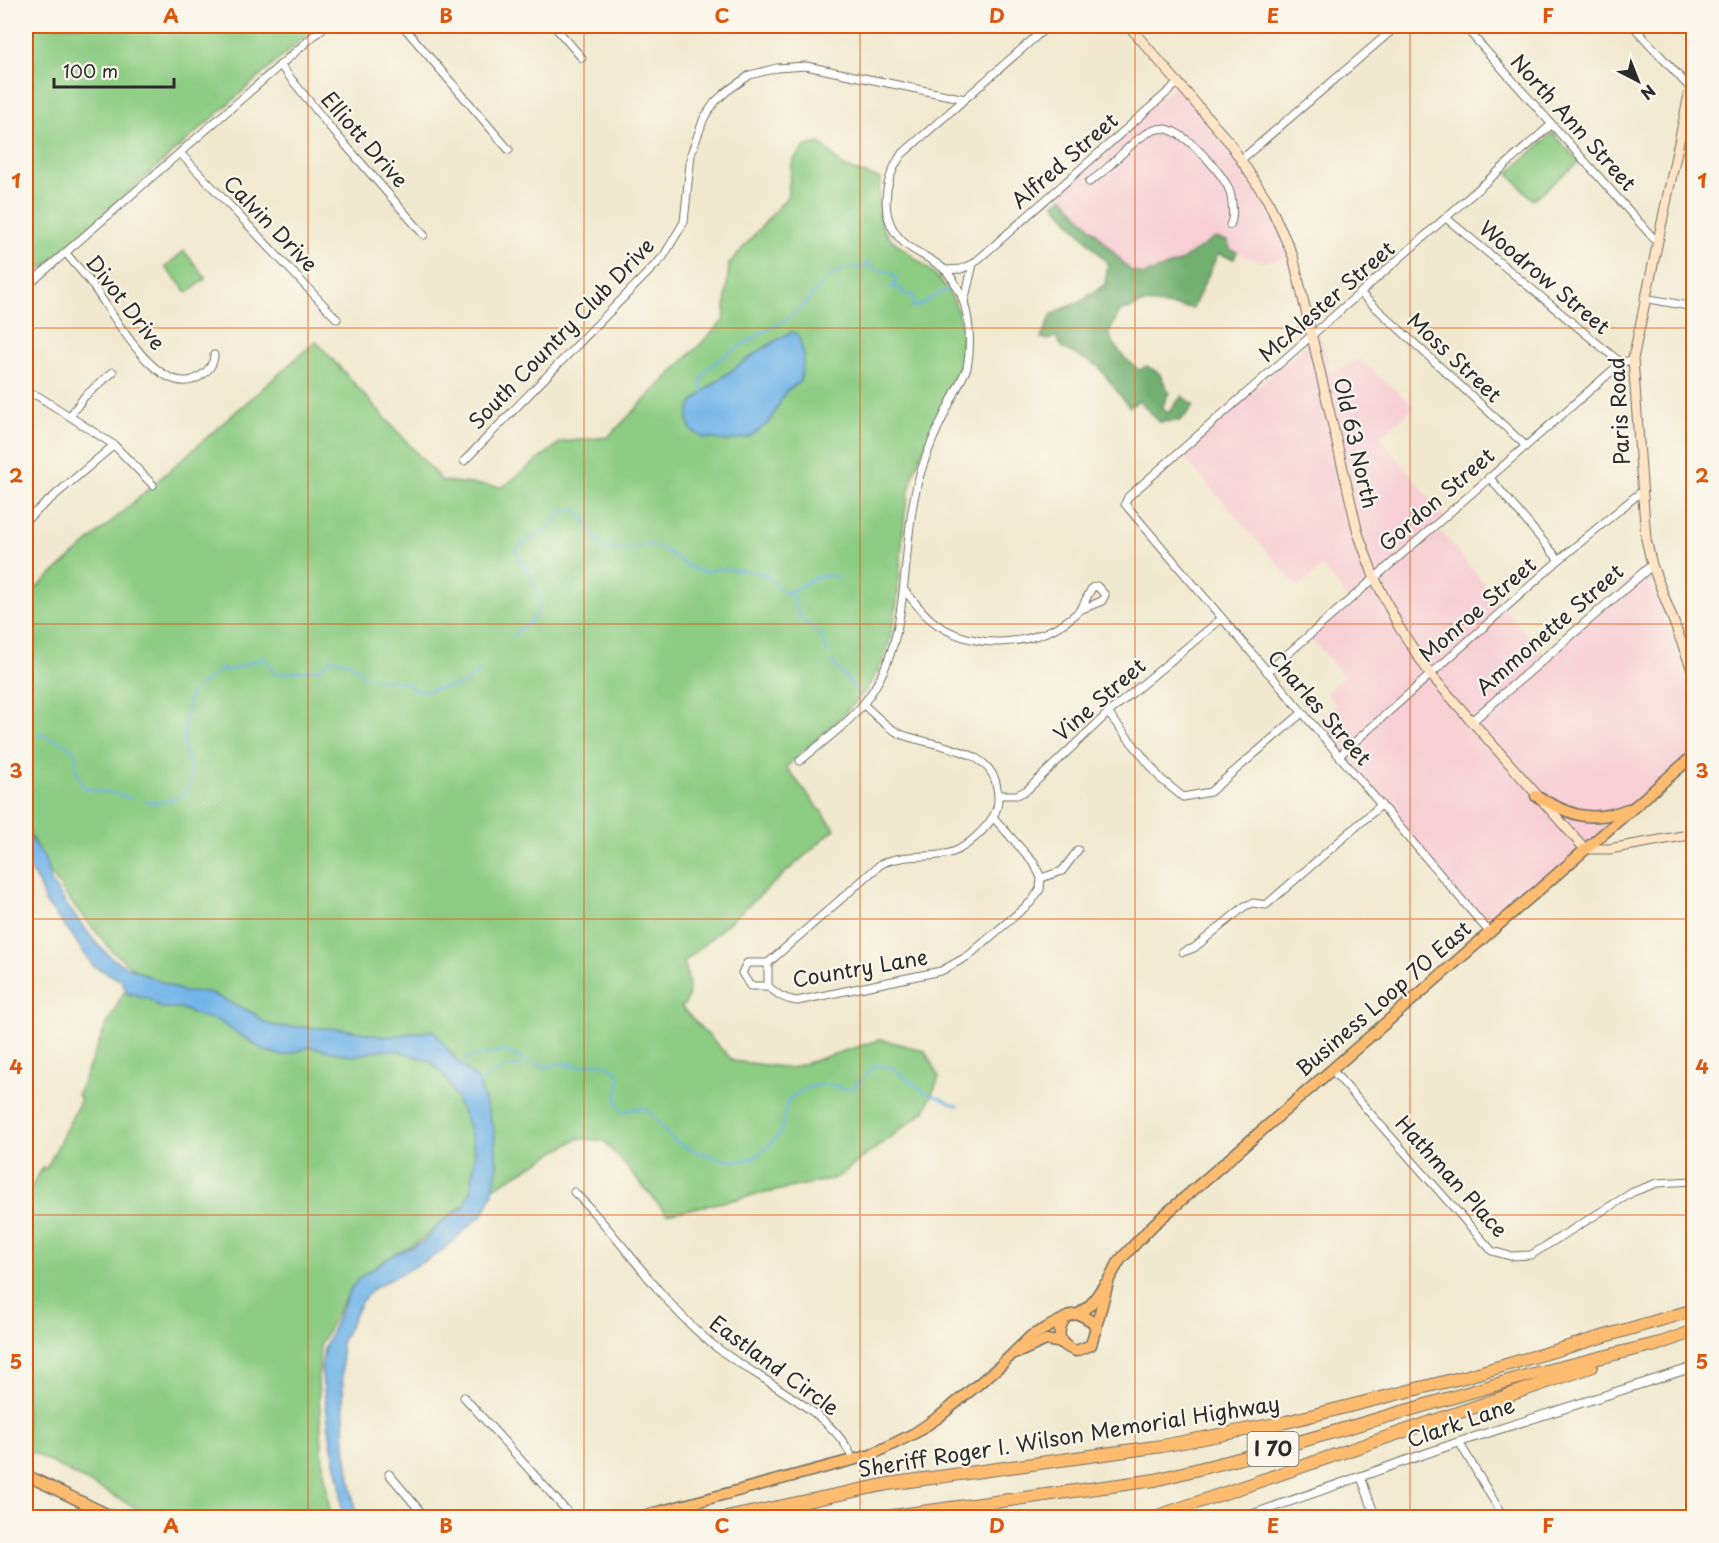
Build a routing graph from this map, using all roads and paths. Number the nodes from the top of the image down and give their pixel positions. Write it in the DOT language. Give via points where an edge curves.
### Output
graph roads {
  1 [pos="325,26"];
  2 [pos="403,26"];
  3 [pos="554,26"];
  4 [pos="1048,26"];
  5 [pos="1129,26"];
  6 [pos="1397,26"];
  7 [pos="1464,26"];
  8 [pos="1633,26"];
  9 [pos="582,58"];
  10 [pos="280,65"];
  11 [pos="1694,71"];
  12 [pos="1179,82"];
  13 [pos="1689,88"];
  14 [pos="965,99"];
  15 [pos="1683,120"];
  16 [pos="1694,123"];
  17 [pos="1551,125"];
  18 [pos="508,150"];
  19 [pos="180,153"];
  20 [pos="1242,159"];
  21 [pos="1089,182"];
  22 [pos="1446,219"];
  23 [pos="1230,225"];
  24 [pos="424,235"];
  25 [pos="1656,242"];
  26 [pos="66,253"];
  27 [pos="972,264"];
  28 [pos="946,270"];
  29 [pos="26,287"];
  30 [pos="1361,294"];
  31 [pos="1644,298"];
  32 [pos="964,302"];
  33 [pos="1694,307"];
  34 [pos="337,319"];
  35 [pos="1311,338"];
  36 [pos="214,355"];
  37 [pos="1633,359"];
  38 [pos="1621,363"];
  39 [pos="113,372"];
  40 [pos="26,393"];
  41 [pos="70,416"];
  42 [pos="114,445"];
  43 [pos="1526,446"];
  44 [pos="464,462"];
  45 [pos="1489,477"];
  46 [pos="153,485"];
  47 [pos="1642,491"];
  48 [pos="1125,504"];
  49 [pos="26,520"];
  50 [pos="1559,560"];
  51 [pos="1652,565"];
  52 [pos="1374,577"];
  53 [pos="905,591"];
  54 [pos="1082,609"];
  55 [pos="1221,619"];
  56 [pos="1267,672"];
  57 [pos="1430,674"];
  58 [pos="1694,675"];
  59 [pos="863,704"];
  60 [pos="1108,713"];
  61 [pos="1302,713"];
  62 [pos="1471,722"];
  63 [pos="1694,755"];
  64 [pos="1339,756"];
  65 [pos="800,761"];
  66 [pos="998,795"];
  67 [pos="1536,796"];
  68 [pos="1381,805"];
  69 [pos="1636,805"];
  70 [pos="993,817"];
  71 [pos="1694,834"];
  72 [pos="1584,849"];
  73 [pos="1078,850"];
  74 [pos="1041,878"];
  75 [pos="1490,933"];
  76 [pos="1183,952"];
  77 [pos="768,963"];
  78 [pos="768,986"];
  79 [pos="1332,1070"];
  80 [pos="1694,1181"];
  81 [pos="574,1192"];
  82 [pos="1109,1279"];
  83 [pos="1694,1310"];
  84 [pos="1079,1314"];
  85 [pos="1064,1320"];
  86 [pos="1096,1330"];
  87 [pos="1694,1331"];
  88 [pos="1062,1343"];
  89 [pos="1660,1343"];
  90 [pos="1013,1354"];
  91 [pos="1694,1367"];
  92 [pos="464,1397"];
  93 [pos="1459,1442"];
  94 [pos="853,1461"];
  95 [pos="389,1474"];
  96 [pos="26,1475"];
  97 [pos="1361,1478"];
  98 [pos="1268,1513"];
  99 [pos="1694,1514"];
  100 [pos="114,1518"];
  101 [pos="426,1518"];
  102 [pos="573,1518"];
  103 [pos="636,1518"];
  104 [pos="726,1518"];
  105 [pos="878,1518"];
  106 [pos="1152,1518"];
  107 [pos="1242,1518"];
  108 [pos="1376,1518"];
  109 [pos="1504,1518"];
  110 [pos="1690,1518"];
  1 -- 10 [label="street"];
  2 -- 18 [label="street"];
  3 -- 9 [label="street"];
  4 -- 14 [label="street"];
  5 -- 12 [label="main road, Old 63 North"];
  6 -- 20 [label="street"];
  7 -- 17 [label="street, North Ann Street"];
  8 -- 13 [label="street"];
  10 -- 19 [label="street"];
  10 -- 24 [label="street, Elliott Drive"];
  11 -- 13 [label="main road, Paris Road"];
  12 -- 20 [label="main road, Old 63 North"];
  12 -- 27 [label="street, Alfred Street"];
  13 -- 15 [label="main road, Paris Road"];
  14 -- 28 [label="street" via="901,155 887,182 887,214 892,227 908,246"];
  14 -- 44 [label="street, South Country Club Drive" via="806,66 764,71 738,82 715,102 698,132 691,154 684,222 663,257"];
  15 -- 16 [label="street"];
  15 -- 25 [label="main road, Paris Road"];
  17 -- 22 [label="street, McAlester Street"];
  17 -- 25 [label="street, North Ann Street"];
  19 -- 26 [label="street"];
  19 -- 34 [label="street, Calvin Drive"];
  20 -- 35 [label="main road, Old 63 North" via="1268,201 1293,256"];
  21 -- 23 [label="street" via="1147,133 1160,128 1179,133 1228,186 1234,219"];
  22 -- 30 [label="street, McAlester Street"];
  22 -- 38 [label="street, Woodrow Street"];
  25 -- 31 [label="main road, Paris Road"];
  26 -- 29 [label="street"];
  26 -- 36 [label="street, Divot Drive" via="95,288 115,321 162,375 179,381 198,378 213,364"];
  27 -- 28 [label="street, Alfred Street"];
  27 -- 32 [label="street"];
  28 -- 32 [label="street"];
  30 -- 35 [label="street, McAlester Street"];
  30 -- 43 [label="street, Moss Street"];
  31 -- 33 [label="street"];
  31 -- 37 [label="main road, Paris Road"];
  32 -- 53 [label="street" via="970,346 967,368 931,447 915,494"];
  35 -- 48 [label="street, McAlester Street" via="1128,497"];
  35 -- 52 [label="main road, Old 63 North" via="1358,533"];
  37 -- 38 [label="street, Gordon Street"];
  37 -- 47 [label="main road, Paris Road"];
  38 -- 43 [label="street, Gordon Street"];
  39 -- 41 [label="street" via="84,397"];
  40 -- 41 [label="street"];
  41 -- 42 [label="street"];
  42 -- 46 [label="street"];
  42 -- 49 [label="street"];
  43 -- 45 [label="street, Gordon Street"];
  45 -- 50 [label="street"];
  45 -- 52 [label="street, Gordon Street"];
  47 -- 50 [label="street, Monroe Street"];
  47 -- 51 [label="main road, Paris Road"];
  48 -- 55 [label="street, Charles Street"];
  50 -- 57 [label="street, Monroe Street"];
  51 -- 58 [label="main road, Paris Road"];
  51 -- 62 [label="street, Ammonette Street"];
  52 -- 56 [label="street, Gordon Street"];
  52 -- 57 [label="main road, Old 63 North"];
  53 -- 54 [label="street" via="931,620 958,634 983,640 1026,641 1061,626"];
  53 -- 59 [label="street" via="895,641 883,673"];
  55 -- 56 [label="street, Charles Street"];
  55 -- 60 [label="street, Vine Street"];
  56 -- 61 [label="street, Charles Street"];
  57 -- 62 [label="main road, Old 63 North"];
  57 -- 64 [label="street, Monroe Street"];
  59 -- 65 [label="street"];
  59 -- 66 [label="street" via="902,734 973,755 996,777"];
  60 -- 61 [label="street" via="1161,779 1183,797 1210,792"];
  60 -- 66 [label="street, Vine Street" via="1027,790 1017,795"];
  61 -- 64 [label="street, Charles Street"];
  62 -- 67 [label="main road, Old 63 North"];
  63 -- 69 [label="main road, Business Loop 70 East"];
  64 -- 68 [label="street, Charles Street"];
  66 -- 70 [label="street"];
  67 -- 69 [label="main road" via="1582,818 1612,815"];
  67 -- 72 [label="main road, Old 63 North"];
  68 -- 75 [label="street, Charles Street"];
  68 -- 76 [label="street" via="1266,905 1245,906 1194,948"];
  69 -- 72 [label="main road, Business Loop 70 East"];
  70 -- 74 [label="street" via="1034,863"];
  70 -- 77 [label="street, Country Lane" via="966,846 952,853 897,856 881,864"];
  71 -- 72 [label="main road" via="1609,849"];
  72 -- 75 [label="main road, Business Loop 70 East"];
  73 -- 74 [label="street" via="1062,871"];
  74 -- 78 [label="street, Country Lane" via="1040,889 1032,901 968,956 941,971 797,1001 785,1000"];
  75 -- 79 [label="main road, Business Loop 70 East"];
  77 -- 78 [label="street, Country Lane"];
  77 -- 78 [label="street" via="747,963 742,973 750,986"];
  79 -- 80 [label="street, Hathman Place" via="1492,1251 1510,1256 1531,1255 1633,1192 1657,1183"];
  79 -- 82 [label="main road, Business Loop 70 East" via="1153,1225 1120,1260"];
  81 -- 94 [label="street, Eastland Circle" via="697,1331 827,1424 849,1447"];
  82 -- 84 [label="main road, Business Loop 70 East"];
  82 -- 86 [label="main road, Business Loop 70 East"];
  83 -- 104 [label="highway, Sheriff Roger I. Wilson Memorial Highway / I 70" via="1468,1376 1286,1422 1162,1446 888,1484"];
  84 -- 85 [label="main road"];
  84 -- 86 [label="main road" via="1093,1322"];
  85 -- 88 [label="main road" via="1059,1335"];
  85 -- 90 [label="main road" via="1031,1336"];
  86 -- 88 [label="main road" via="1091,1345 1084,1350 1076,1351"];
  87 -- 89 [label="highway"];
  88 -- 90 [label="main road" via="1040,1341"];
  89 -- 105 [label="highway, Sheriff Roger I. Wilson Memorial Highway / I 70" via="1155,1480"];
  89 -- 106 [label="highway"];
  90 -- 94 [label="main road" via="915,1433"];
  91 -- 93 [label="street, Clark Lane"];
  92 -- 102 [label="street"];
  93 -- 97 [label="street, Clark Lane"];
  93 -- 109 [label="street"];
  94 -- 103 [label="main road"];
  95 -- 101 [label="street"];
  96 -- 100 [label="main road"];
  97 -- 98 [label="street, Clark Lane"];
  97 -- 108 [label="street"];
  98 -- 107 [label="street, Clark Lane"];
  99 -- 110 [label="street"];
}
